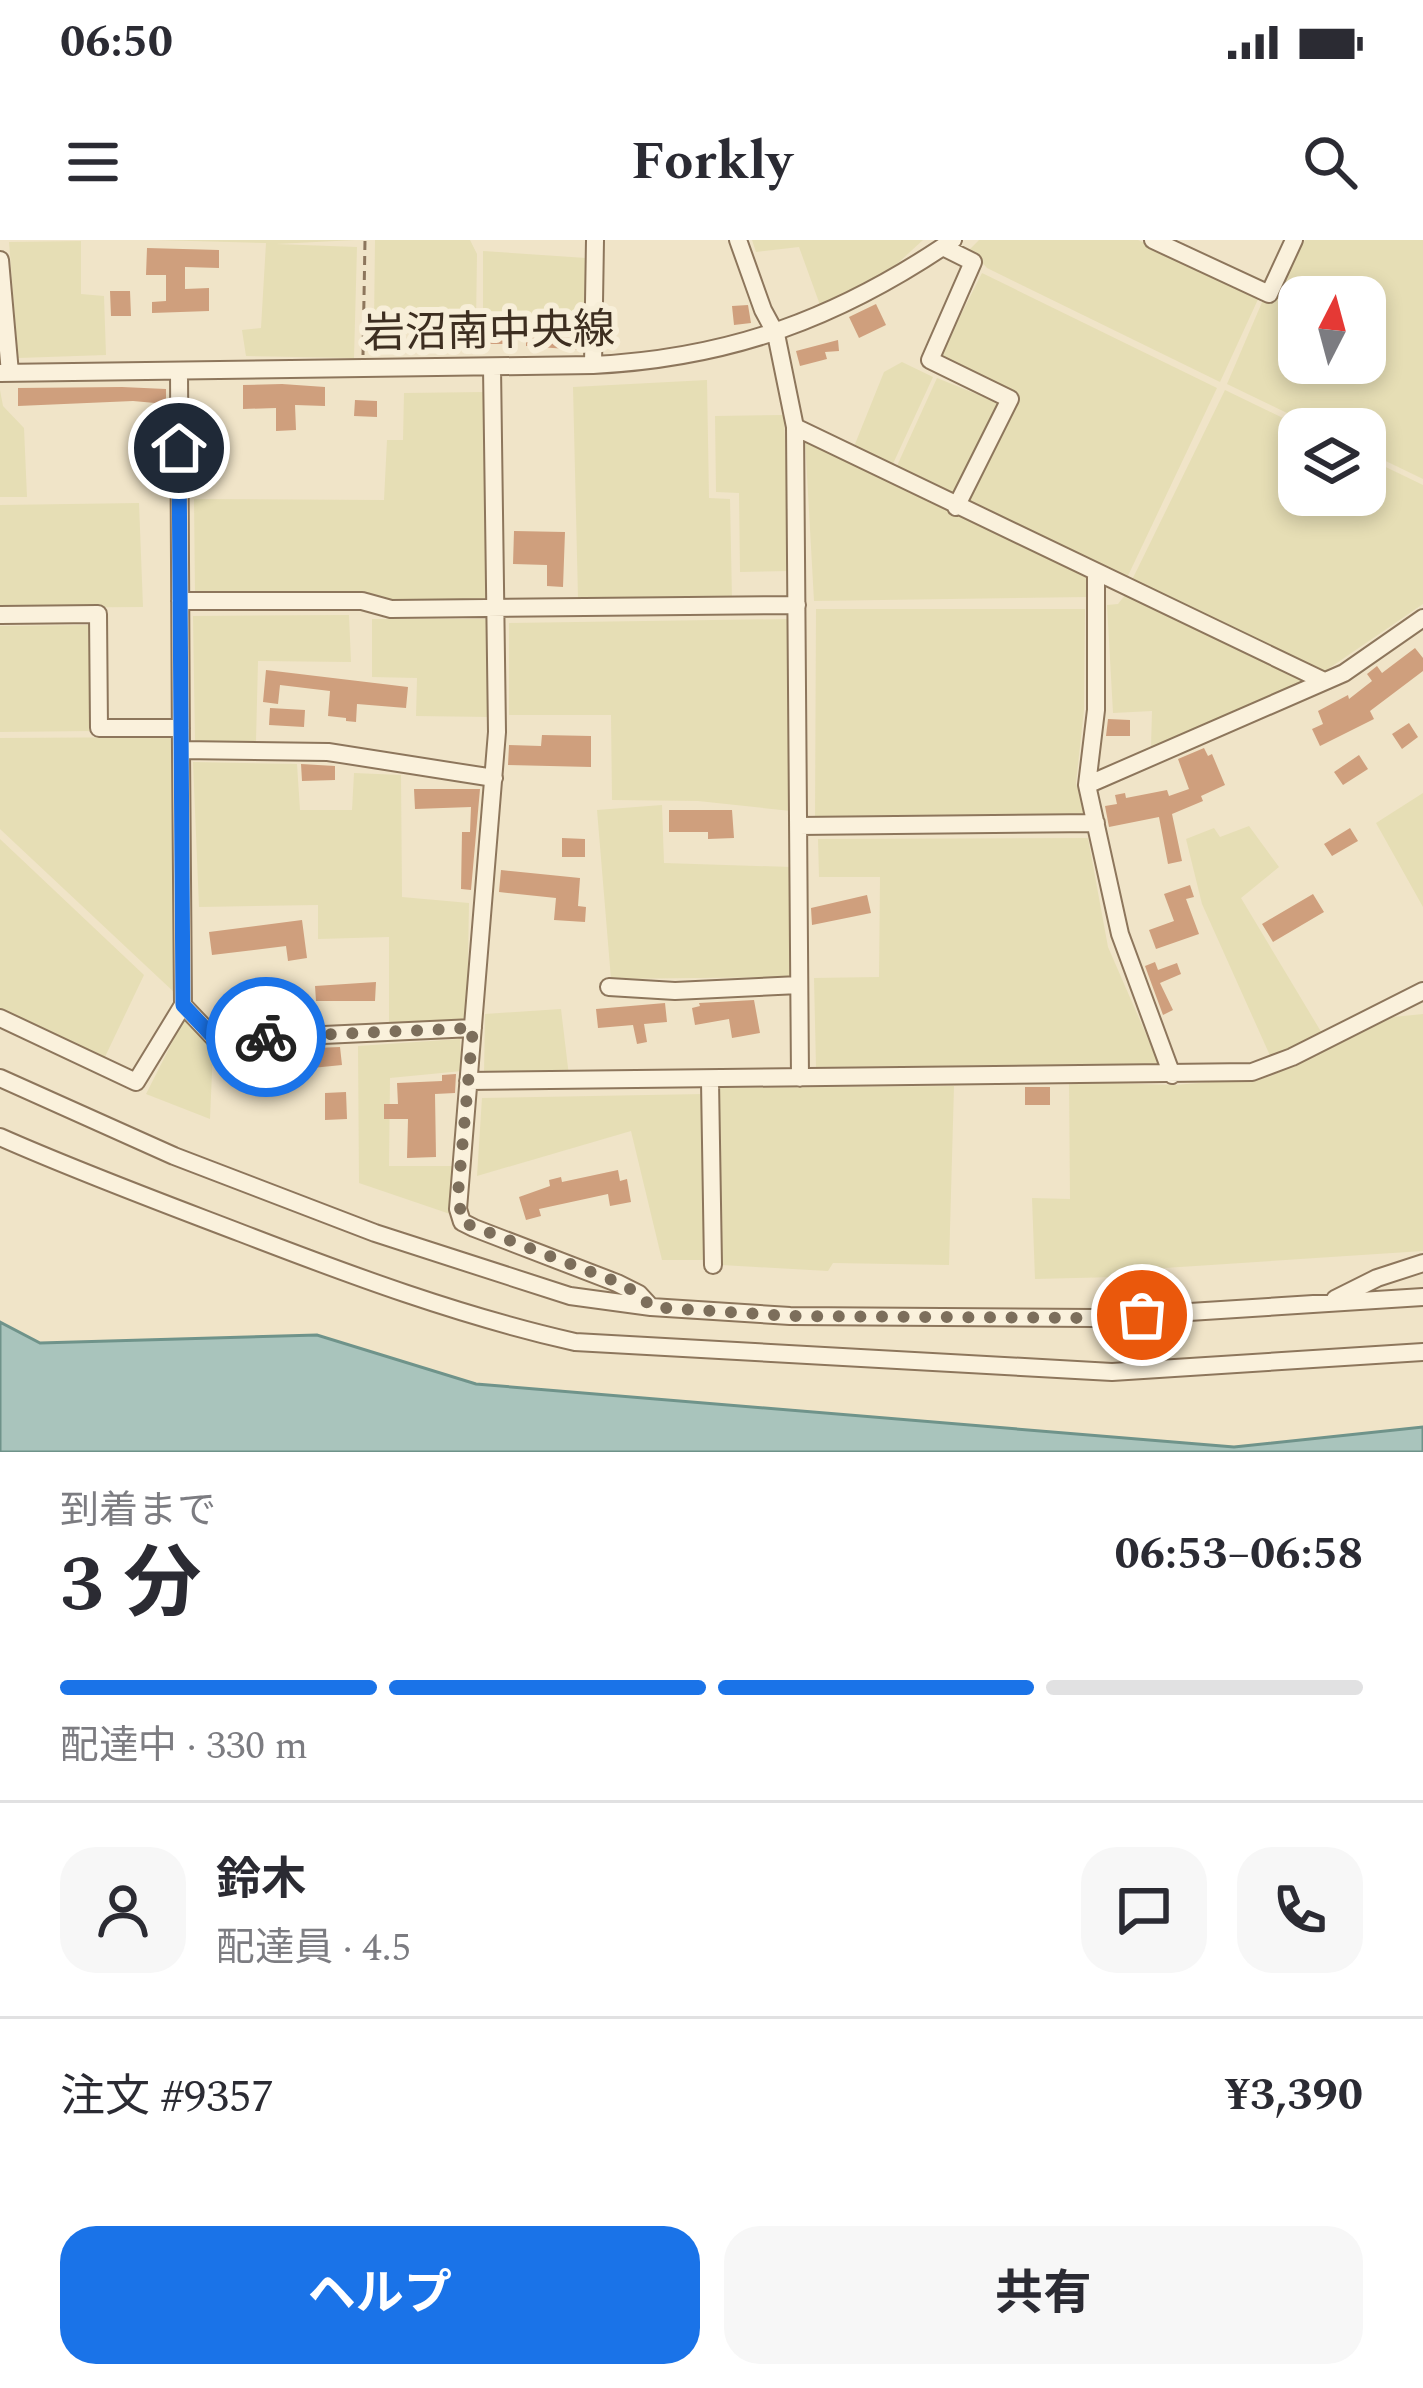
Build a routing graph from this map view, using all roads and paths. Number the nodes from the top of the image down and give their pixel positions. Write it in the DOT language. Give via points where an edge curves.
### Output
graph roads {
  1 [pos="365,240"];
  2 [pos="595,240"];
  3 [pos="738,240"];
  4 [pos="1154,240"];
  5 [pos="1294,240"];
  6 [pos="948,243"];
  7 [pos="0,260"];
  8 [pos="776,334"];
  9 [pos="593,365"];
  10 [pos="492,367"];
  11 [pos="363,369"];
  12 [pos="178,371"];
  13 [pos="5,373"];
  14 [pos="795,428"];
  15 [pos="956,506"];
  16 [pos="1096,574"];
  17 [pos="180,601"];
  18 [pos="797,605"];
  19 [pos="495,608"];
  20 [pos="0,614"];
  21 [pos="1423,618"];
  22 [pos="1322,680"];
  23 [pos="182,728"];
  24 [pos="182,750"];
  25 [pos="494,778"];
  26 [pos="1088,784"];
  27 [pos="1096,823"];
  28 [pos="798,826"];
  29 [pos="799,985"];
  30 [pos="609,987"];
  31 [pos="1423,991"];
  32 [pos="183,1005"];
  33 [pos="0,1018"];
  34 [pos="473,1028"];
  35 [pos="1172,1075"];
  36 [pos="0,1078"];
  37 [pos="800,1078"];
  38 [pos="468,1081"];
  39 [pos="710,1081"];
  40 [pos="0,1137"];
  41 [pos="1423,1263"];
  42 [pos="713,1264"];
  43 [pos="1423,1297"];
  44 [pos="1328,1303"];
  45 [pos="651,1307"];
  46 [pos="1423,1352"];
  1 -- 11 [label="path"];
  2 -- 9 [label="street"];
  3 -- 8 [label="street"];
  4 -- 5 [label="street" via="1269,293"];
  6 -- 8 [label="street, 岩沼南中央線" via="882,286"];
  6 -- 15 [label="street" via="973,262 930,360 1010,400"];
  7 -- 13 [label="street"];
  8 -- 9 [label="street, 岩沼南中央線" via="691,356"];
  8 -- 14 [label="street"];
  9 -- 10 [label="street, 岩沼南中央線"];
  10 -- 11 [label="street, 岩沼南中央線"];
  10 -- 19 [label="street"];
  11 -- 12 [label="street, 岩沼南中央線"];
  12 -- 13 [label="street, 岩沼南中央線"];
  12 -- 17 [label="street"];
  14 -- 15 [label="street"];
  14 -- 18 [label="street"];
  15 -- 16 [label="street"];
  16 -- 22 [label="street"];
  16 -- 26 [label="street"];
  17 -- 19 [label="street"];
  17 -- 23 [label="street"];
  18 -- 19 [label="street"];
  18 -- 28 [label="street"];
  19 -- 25 [label="street"];
  20 -- 23 [label="street" via="98,614 99,728"];
  21 -- 22 [label="street"];
  22 -- 26 [label="street"];
  23 -- 24 [label="street"];
  24 -- 25 [label="street" via="328,752"];
  24 -- 32 [label="street"];
  25 -- 34 [label="street"];
  26 -- 27 [label="street"];
  27 -- 28 [label="street"];
  27 -- 35 [label="street" via="1120,934"];
  28 -- 29 [label="street"];
  29 -- 30 [label="street"];
  29 -- 37 [label="street"];
  31 -- 35 [label="street" via="1252,1072"];
  32 -- 33 [label="street" via="136,1082"];
  32 -- 34 [label="street" via="216,1040"];
  34 -- 38 [label="street"];
  35 -- 37 [label="street"];
  36 -- 45 [label="street" via="174,1156 412,1246 570,1296"];
  37 -- 39 [label="street"];
  38 -- 39 [label="street"];
  38 -- 45 [label="street" via="462,1222 617,1282"];
  39 -- 42 [label="street"];
  40 -- 46 [label="street" via="358,1278 575,1342 1112,1372"];
  41 -- 44 [label="street"];
  43 -- 44 [label="street"];
  44 -- 45 [label="street" via="1095,1318"];
}
